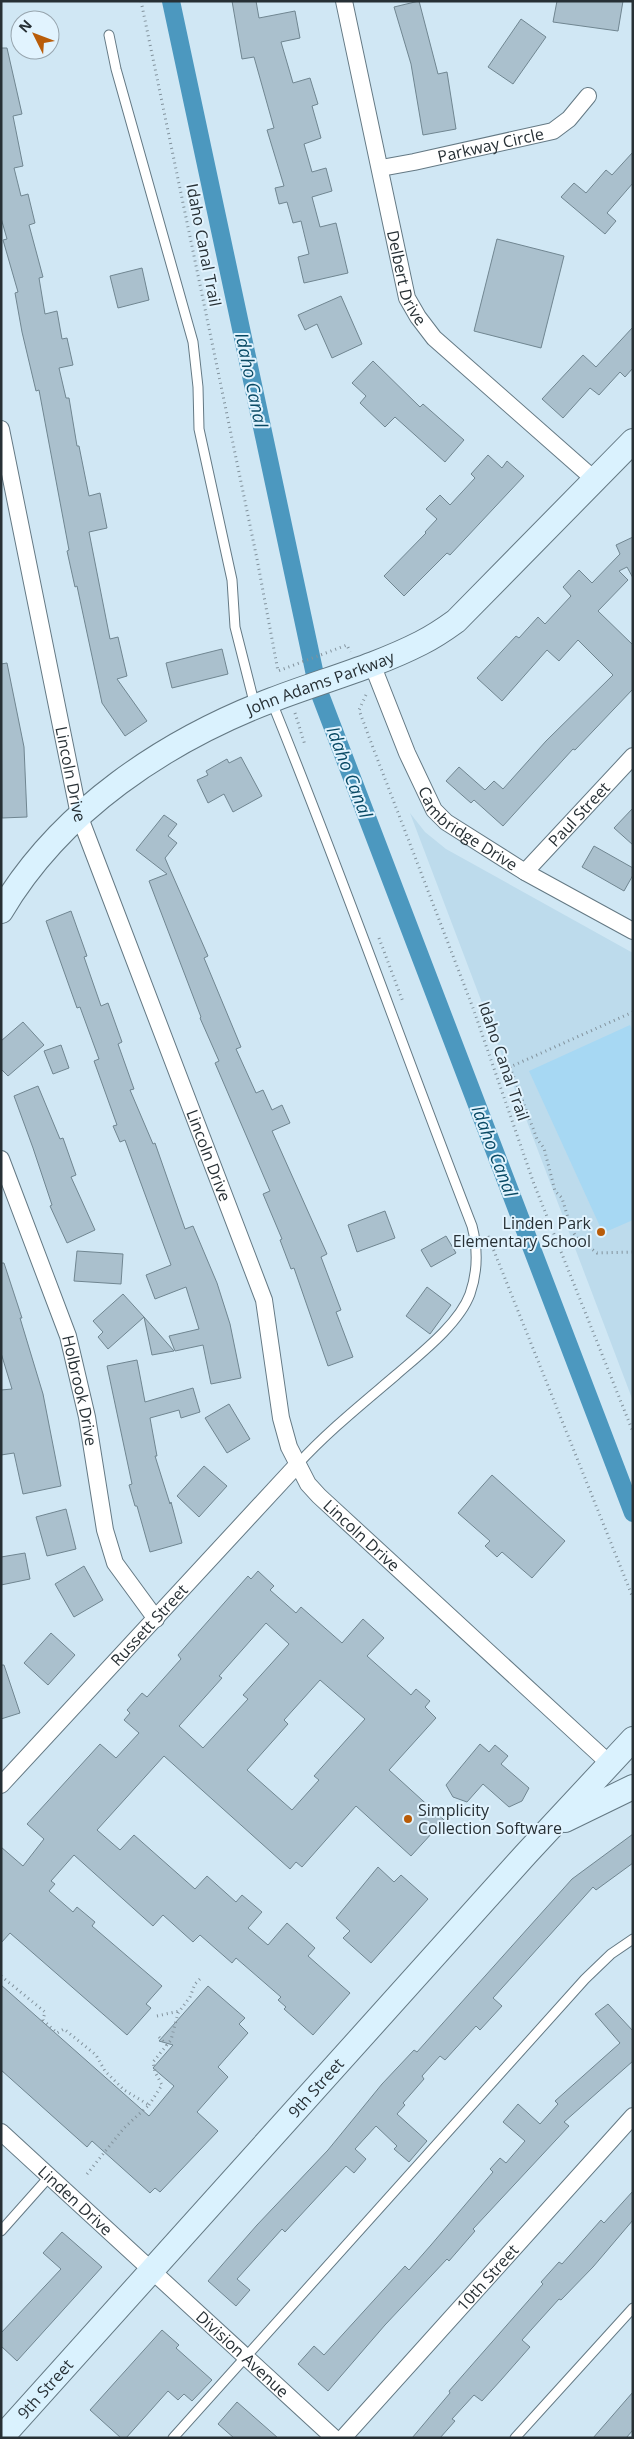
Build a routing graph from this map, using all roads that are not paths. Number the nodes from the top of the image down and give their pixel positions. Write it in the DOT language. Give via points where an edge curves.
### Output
graph roads {
  1 [pos="344,1"];
  2 [pos="109,35"];
  3 [pos="588,96"];
  4 [pos="381,168"];
  5 [pos="1,429"];
  6 [pos="633,441"];
  7 [pos="595,480"];
  8 [pos="372,664"];
  9 [pos="277,698"];
  10 [pos="633,756"];
  11 [pos="80,815"];
  12 [pos="525,872"];
  13 [pos="1,911"];
  14 [pos="633,931"];
  15 [pos="1,1159"];
  16 [pos="297,1465"];
  17 [pos="156,1619"];
  18 [pos="630,1746"];
  19 [pos="610,1764"];
  20 [pos="1,1785"];
  21 [pos="633,1787"];
  22 [pos="552,1826"];
  23 [pos="633,1939"];
  24 [pos="633,2116"];
  25 [pos="1,2132"];
  26 [pos="49,2177"];
  27 [pos="1,2231"];
  28 [pos="150,2270"];
  29 [pos="633,2308"];
  30 [pos="245,2357"];
  31 [pos="1,2438"];
  32 [pos="173,2438"];
  33 [pos="334,2438"];
  34 [pos="343,2438"];
  35 [pos="515,2438"];
  1 -- 4 [label="street, Delbert Drive"];
  2 -- 9 [label="lane" via="192,342 199,429 232,580 234,627"];
  3 -- 4 [label="street, Parkway Circle" via="569,119 553,131"];
  4 -- 7 [label="street, Delbert Drive" via="407,298 418,318 434,338"];
  5 -- 11 [label="street, Lincoln Drive"];
  6 -- 7 [label="street, John Adams Parkway"];
  7 -- 8 [label="street, John Adams Parkway" via="456,621 422,643"];
  8 -- 9 [label="street, John Adams Parkway"];
  8 -- 12 [label="street, Cambridge Drive" via="407,753 434,810 446,822"];
  9 -- 11 [label="street, John Adams Parkway" via="216,723 172,747"];
  9 -- 16 [label="lane" via="477,1247 476,1274 469,1296 452,1320 430,1345 318,1442"];
  10 -- 12 [label="street, Paul Street"];
  11 -- 13 [label="street, John Adams Parkway" via="45,852"];
  11 -- 16 [label="street, Lincoln Drive" via="264,1300 281,1418"];
  12 -- 14 [label="street, Cambridge Drive"];
  15 -- 17 [label="street, Holbrook Drive" via="68,1336 87,1417 105,1530 115,1563"];
  16 -- 17 [label="street, Russett Street"];
  16 -- 19 [label="street, Lincoln Drive" via="319,1496"];
  17 -- 20 [label="street, Russett Street"];
  18 -- 19 [label="street, 9th Street"];
  19 -- 22 [label="street, 9th Street"];
  21 -- 22 [label="street"];
  22 -- 28 [label="street, 9th Street"];
  23 -- 30 [label="lane" via="585,1979"];
  24 -- 34 [label="street, 10th Street"];
  25 -- 26 [label="street, Linden Drive"];
  26 -- 27 [label="lane"];
  26 -- 28 [label="street, Linden Drive"];
  28 -- 30 [label="street, Division Avenue"];
  28 -- 31 [label="street, 9th Street"];
  29 -- 35 [label="lane"];
  30 -- 32 [label="lane"];
  30 -- 33 [label="street, Division Avenue"];
}
